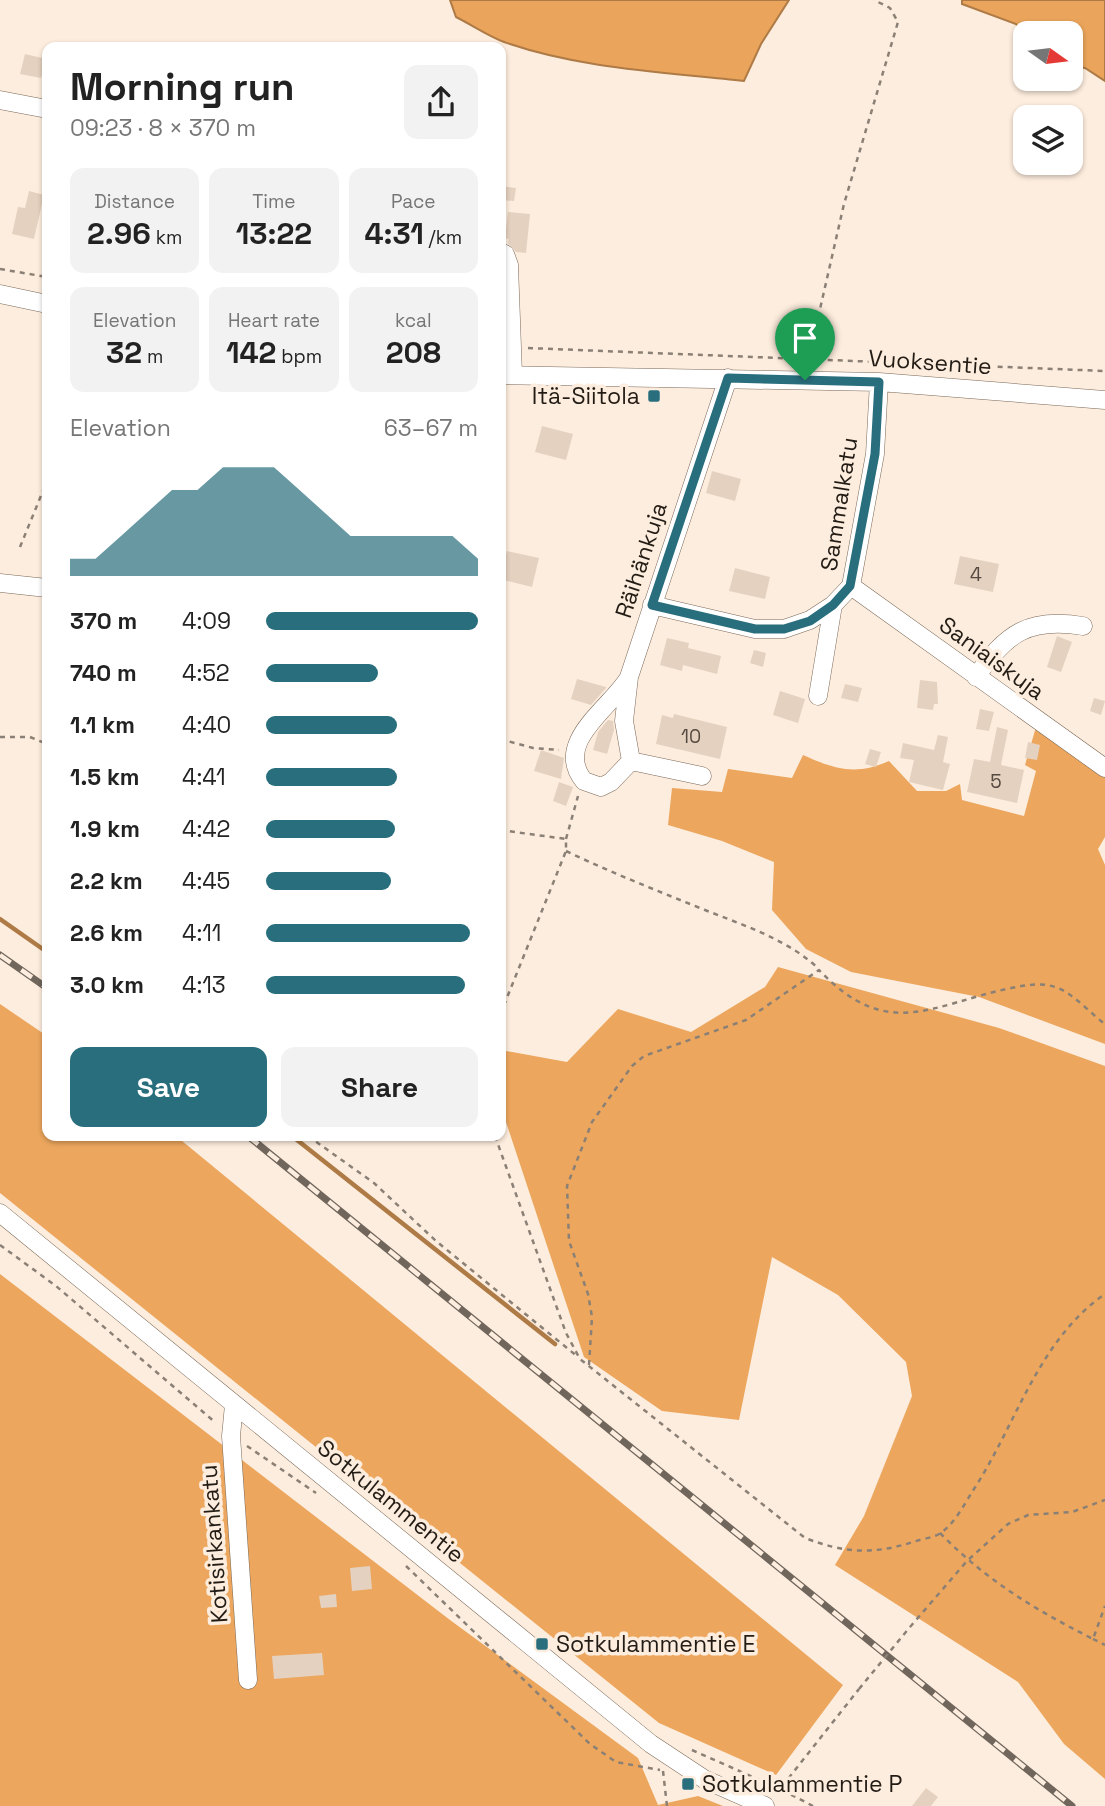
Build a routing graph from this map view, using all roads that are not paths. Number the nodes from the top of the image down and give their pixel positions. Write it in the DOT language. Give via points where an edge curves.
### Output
graph roads {
  1 [pos="0,100"];
  2 [pos="42,108"];
  3 [pos="506,261"];
  4 [pos="0,294"];
  5 [pos="42,303"];
  6 [pos="507,375"];
  7 [pos="728,378"];
  8 [pos="879,382"];
  9 [pos="1105,400"];
  10 [pos="0,583"];
  11 [pos="850,586"];
  12 [pos="42,587"];
  13 [pos="652,605"];
  14 [pos="833,605"];
  15 [pos="1083,626"];
  16 [pos="629,677"];
  17 [pos="976,677"];
  18 [pos="818,696"];
  19 [pos="631,761"];
  20 [pos="1105,768"];
  21 [pos="702,776"];
  22 [pos="0,1213"];
  23 [pos="234,1405"];
  24 [pos="248,1680"];
  25 [pos="765,1806"];
  1 -- 2 [label="street"];
  3 -- 6 [label="street" via="512,347"];
  4 -- 5 [label="street"];
  6 -- 7 [label="street, Vuoksentie"];
  7 -- 8 [label="street, Vuoksentie"];
  7 -- 13 [label="street, Räihänkuja"];
  8 -- 9 [label="street, Vuoksentie"];
  8 -- 11 [label="street, Sammalkatu" via="875,454"];
  10 -- 12 [label="street"];
  11 -- 14 [label="street, Sammalkatu"];
  11 -- 17 [label="street, Saniaiskuja"];
  13 -- 14 [label="street, Sammalkatu" via="755,629 784,629 810,621"];
  13 -- 16 [label="street, Räihänkuja"];
  14 -- 18 [label="street"];
  15 -- 17 [label="street" via="1055,621 1029,627 1010,637"];
  16 -- 19 [label="street, Räihänkuja" via="624,721"];
  16 -- 19 [label="street" via="586,727 573,763 584,781 601,787"];
  17 -- 20 [label="street, Saniaiskuja"];
  19 -- 21 [label="street"];
  22 -- 23 [label="street, Sotkulammentie"];
  23 -- 24 [label="street, Kotisirkankatu" via="231,1436"];
  23 -- 25 [label="street, Sotkulammentie" via="651,1744 704,1779"];
}
